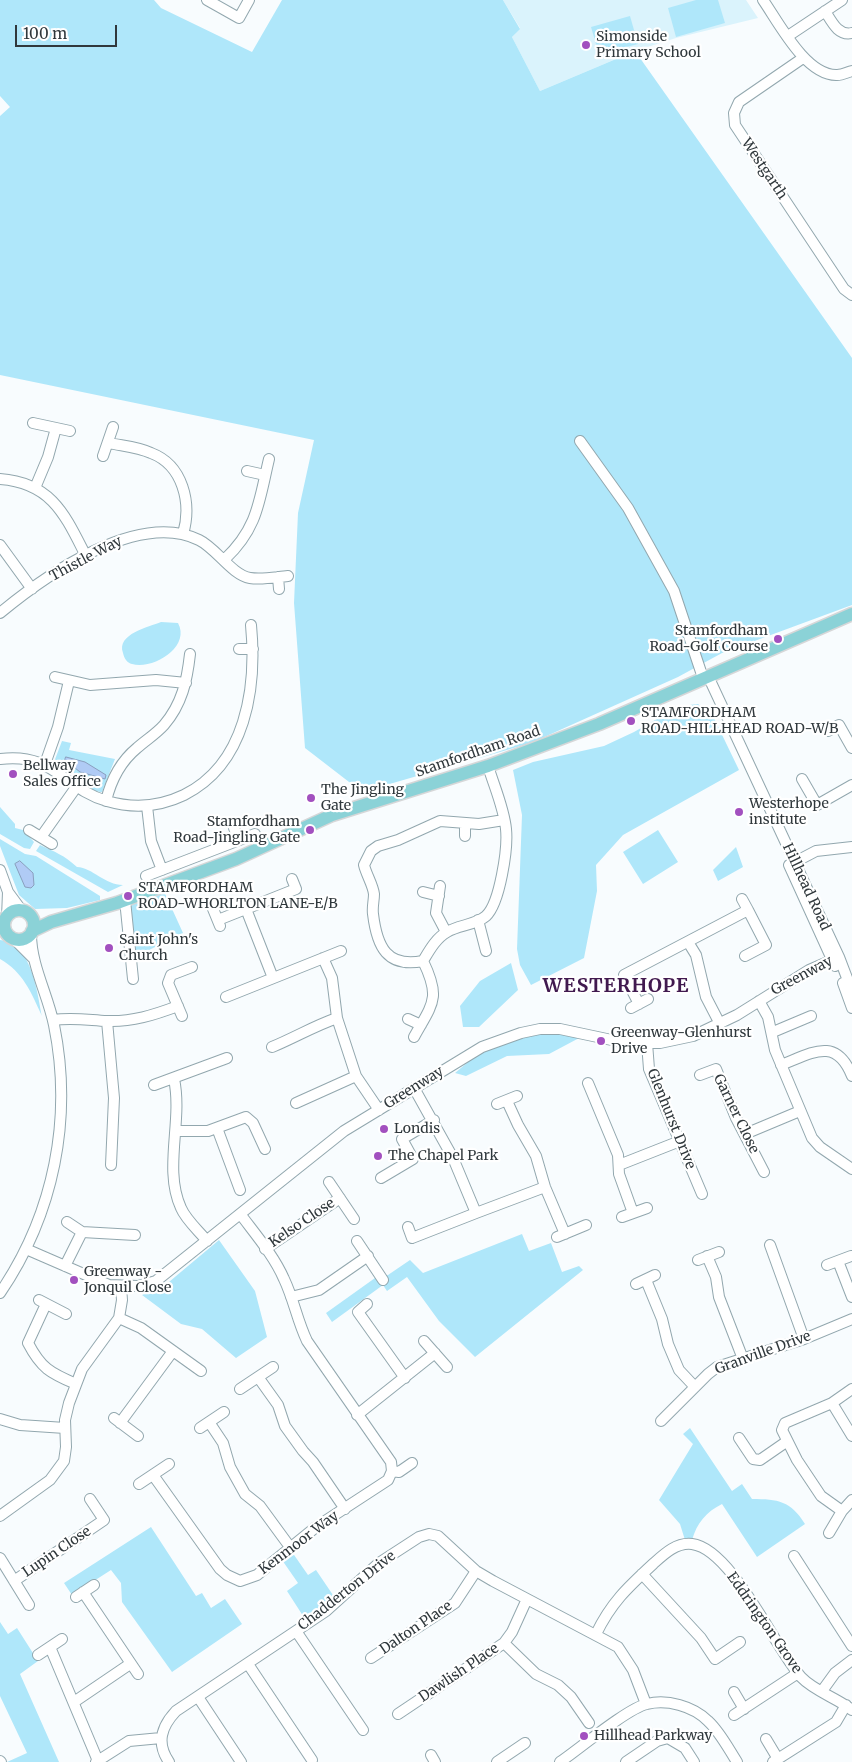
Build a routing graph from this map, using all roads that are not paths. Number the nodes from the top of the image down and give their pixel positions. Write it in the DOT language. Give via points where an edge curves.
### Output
graph roads {
  1 [pos="207,0"];
  2 [pos="249,0"];
  3 [pos="763,0"];
  4 [pos="842,0"];
  5 [pos="825,11"];
  6 [pos="232,14"];
  7 [pos="227,24"];
  8 [pos="852,33"];
  9 [pos="788,36"];
  10 [pos="803,58"];
  11 [pos="852,71"];
  12 [pos="852,295"];
  13 [pos="33,424"];
  14 [pos="113,427"];
  15 [pos="56,428"];
  16 [pos="70,431"];
  17 [pos="580,441"];
  18 [pos="109,443"];
  19 [pos="103,456"];
  20 [pos="269,459"];
  21 [pos="247,471"];
  22 [pos="265,475"];
  23 [pos="0,479"];
  24 [pos="35,488"];
  25 [pos="183,534"];
  26 [pos="0,545"];
  27 [pos="86,556"];
  28 [pos="225,560"];
  29 [pos="32,588"];
  30 [pos="279,589"];
  31 [pos="0,612"];
  32 [pos="852,614"];
  33 [pos="251,626"];
  34 [pos="239,649"];
  35 [pos="253,649"];
  36 [pos="190,654"];
  37 [pos="55,677"];
  38 [pos="706,677"];
  39 [pos="69,681"];
  40 [pos="186,683"];
  41 [pos="828,731"];
  42 [pos="852,748"];
  43 [pos="0,759"];
  44 [pos="45,764"];
  45 [pos="488,766"];
  46 [pos="802,779"];
  47 [pos="852,785"];
  48 [pos="77,786"];
  49 [pos="106,801"];
  50 [pos="147,806"];
  51 [pos="504,820"];
  52 [pos="465,824"];
  53 [pos="234,828"];
  54 [pos="29,830"];
  55 [pos="255,834"];
  56 [pos="465,836"];
  57 [pos="41,838"];
  58 [pos="239,840"];
  59 [pos="52,844"];
  60 [pos="852,846"];
  61 [pos="791,864"];
  62 [pos="0,870"];
  63 [pos="162,870"];
  64 [pos="146,876"];
  65 [pos="292,879"];
  66 [pos="8,892"];
  67 [pos="423,892"];
  68 [pos="742,899"];
  69 [pos="125,900"];
  70 [pos="211,904"];
  71 [pos="246,909"];
  72 [pos="748,910"];
  73 [pos="26,913"];
  74 [pos="478,920"];
  75 [pos="4,921"];
  76 [pos="51,922"];
  77 [pos="31,932"];
  78 [pos="446,932"];
  79 [pos="8,938"];
  80 [pos="688,942"];
  81 [pos="341,951"];
  82 [pos="486,951"];
  83 [pos="745,956"];
  84 [pos="323,958"];
  85 [pos="33,959"];
  86 [pos="835,959"];
  87 [pos="423,961"];
  88 [pos="192,967"];
  89 [pos="273,978"];
  90 [pos="133,979"];
  91 [pos="852,991"];
  92 [pos="226,997"];
  93 [pos="759,1001"];
  94 [pos="640,1003"];
  95 [pos="178,1006"];
  96 [pos="852,1008"];
  97 [pos="182,1016"];
  98 [pos="812,1016"];
  99 [pos="337,1018"];
  100 [pos="408,1019"];
  101 [pos="53,1020"];
  102 [pos="107,1021"];
  103 [pos="720,1024"];
  104 [pos="421,1025"];
  105 [pos="773,1032"];
  106 [pos="414,1037"];
  107 [pos="647,1043"];
  108 [pos="272,1047"];
  109 [pos="227,1058"];
  110 [pos="781,1065"];
  111 [pos="700,1075"];
  112 [pos="356,1076"];
  113 [pos="852,1076"];
  114 [pos="174,1079"];
  115 [pos="588,1083"];
  116 [pos="154,1085"];
  117 [pos="414,1088"];
  118 [pos="507,1100"];
  119 [pos="296,1103"];
  120 [pos="379,1110"];
  121 [pos="800,1110"];
  122 [pos="434,1120"];
  123 [pos="216,1128"];
  124 [pos="176,1131"];
  125 [pos="745,1134"];
  126 [pos="680,1140"];
  127 [pos="265,1148"];
  128 [pos="110,1165"];
  129 [pos="619,1165"];
  130 [pos="852,1169"];
  131 [pos="764,1172"];
  132 [pos="381,1178"];
  133 [pos="329,1182"];
  134 [pos="545,1187"];
  135 [pos="240,1190"];
  136 [pos="702,1194"];
  137 [pos="340,1198"];
  138 [pos="647,1208"];
  139 [pos="633,1213"];
  140 [pos="476,1214"];
  141 [pos="241,1215"];
  142 [pos="622,1217"];
  143 [pos="354,1219"];
  144 [pos="67,1222"];
  145 [pos="586,1225"];
  146 [pos="408,1227"];
  147 [pos="82,1232"];
  148 [pos="135,1234"];
  149 [pos="207,1241"];
  150 [pos="357,1241"];
  151 [pos="770,1245"];
  152 [pos="26,1249"];
  153 [pos="265,1249"];
  154 [pos="719,1252"];
  155 [pos="368,1256"];
  156 [pos="850,1256"];
  157 [pos="838,1261"];
  158 [pos="828,1265"];
  159 [pos="65,1266"];
  160 [pos="383,1280"];
  161 [pos="636,1284"];
  162 [pos="121,1287"];
  163 [pos="0,1293"];
  164 [pos="291,1297"];
  165 [pos="852,1297"];
  166 [pos="368,1304"];
  167 [pos="66,1314"];
  168 [pos="119,1318"];
  169 [pos="852,1319"];
  170 [pos="804,1339"];
  171 [pos="424,1340"];
  172 [pos="173,1351"];
  173 [pos="435,1353"];
  174 [pos="743,1359"];
  175 [pos="273,1367"];
  176 [pos="447,1367"];
  177 [pos="201,1371"];
  178 [pos="258,1377"];
  179 [pos="405,1378"];
  180 [pos="76,1384"];
  181 [pos="694,1386"];
  182 [pos="240,1389"];
  183 [pos="852,1389"];
  184 [pos="832,1403"];
  185 [pos="224,1412"];
  186 [pos="357,1415"];
  187 [pos="0,1419"];
  188 [pos="661,1420"];
  189 [pos="65,1428"];
  190 [pos="138,1436"];
  191 [pos="852,1436"];
  192 [pos="738,1438"];
  193 [pos="786,1442"];
  194 [pos="412,1463"];
  195 [pos="170,1464"];
  196 [pos="392,1471"];
  197 [pos="152,1475"];
  198 [pos="139,1484"];
  199 [pos="90,1500"];
  200 [pos="852,1500"];
  201 [pos="345,1509"];
  202 [pos="842,1511"];
  203 [pos="0,1516"];
  204 [pos="829,1533"];
  205 [pos="290,1548"];
  206 [pos="794,1556"];
  207 [pos="0,1558"];
  208 [pos="476,1571"];
  209 [pos="642,1574"];
  210 [pos="14,1581"];
  211 [pos="94,1585"];
  212 [pos="527,1599"];
  213 [pos="29,1605"];
  214 [pos="296,1631"];
  215 [pos="596,1634"];
  216 [pos="62,1639"];
  217 [pos="740,1642"];
  218 [pos="504,1643"];
  219 [pos="852,1646"];
  220 [pos="50,1647"];
  221 [pos="38,1656"];
  222 [pos="371,1658"];
  223 [pos="852,1660"];
  224 [pos="130,1664"];
  225 [pos="248,1664"];
  226 [pos="798,1673"];
  227 [pos="138,1674"];
  228 [pos="822,1691"];
  229 [pos="734,1692"];
  230 [pos="198,1697"];
  231 [pos="74,1702"];
  232 [pos="646,1704"];
  233 [pos="849,1707"];
  234 [pos="744,1708"];
  235 [pos="398,1714"];
  236 [pos="734,1715"];
  237 [pos="589,1723"];
  238 [pos="363,1730"];
  239 [pos="160,1738"];
  240 [pos="766,1739"];
  241 [pos="525,1742"];
  242 [pos="312,1760"];
  243 [pos="776,1760"];
  244 [pos="97,1761"];
  245 [pos="169,1762"];
  246 [pos="242,1762"];
  247 [pos="497,1762"];
  248 [pos="560,1762"];
  249 [pos="626,1762"];
  250 [pos="694,1762"];
  251 [pos="737,1762"];
  1 -- 6 [label="street"];
  2 -- 6 [label="street" via="239,18"];
  3 -- 9 [label="street"];
  4 -- 5 [label="street"];
  5 -- 8 [label="street" via="838,30 844,34"];
  5 -- 9 [label="street"];
  6 -- 7 [label="street"];
  9 -- 10 [label="street"];
  10 -- 11 [label="street" via="820,71 837,76"];
  10 -- 12 [label="street, Westgarth" via="740,102 734,113 734,125 844,289"];
  13 -- 15 [label="street"];
  14 -- 18 [label="street"];
  15 -- 16 [label="street"];
  15 -- 24 [label="street"];
  17 -- 38 [label="street, Hillhead Road" via="628,508 674,591"];
  18 -- 19 [label="street"];
  18 -- 25 [label="street" via="150,452 175,472 181,482 187,511"];
  20 -- 22 [label="street"];
  21 -- 22 [label="street"];
  22 -- 28 [label="street" via="252,527"];
  23 -- 24 [label="street"];
  24 -- 27 [label="street" via="61,510"];
  25 -- 27 [label="street, Thistle Way" via="160,532 131,536"];
  25 -- 28 [label="street, Thistle Way" via="207,544"];
  26 -- 29 [label="street"];
  27 -- 29 [label="street, Thistle Way"];
  28 -- 30 [label="street, Thistle Way" via="250,578 283,576"];
  29 -- 31 [label="street, Thistle Way"];
  32 -- 38 [label="main road, Stamfordham Road"];
  33 -- 35 [label="street"];
  34 -- 35 [label="street"];
  35 -- 50 [label="street" via="243,721 225,760 197,788 169,801"];
  36 -- 40 [label="street"];
  37 -- 39 [label="street"];
  38 -- 45 [label="main road, Stamfordham Road" via="599,724"];
  38 -- 61 [label="street, Hillhead Road" via="728,719"];
  39 -- 40 [label="street" via="98,685 156,680"];
  39 -- 44 [label="street"];
  40 -- 49 [label="street" via="168,720 133,751 118,770"];
  41 -- 42 [label="street" via="839,725"];
  43 -- 44 [label="street"];
  44 -- 48 [label="street"];
  45 -- 51 [label="street"];
  45 -- 69 [label="main road, Stamfordham Road" via="332,815 236,859"];
  46 -- 47 [label="street" via="817,805"];
  48 -- 49 [label="street"];
  48 -- 57 [label="street"];
  49 -- 50 [label="street"];
  50 -- 63 [label="street" via="151,841"];
  51 -- 52 [label="street"];
  51 -- 74 [label="street" via="506,841 498,890 486,917"];
  52 -- 56 [label="street"];
  52 -- 87 [label="street" via="440,821 384,843 371,851 364,864 374,894 373,915 381,946 396,962"];
  53 -- 58 [label="street"];
  54 -- 57 [label="street"];
  55 -- 58 [label="street"];
  57 -- 59 [label="street"];
  58 -- 63 [label="street"];
  60 -- 61 [label="street" via="816,851"];
  61 -- 86 [label="street"];
  61 -- 86 [label="street, Hillhead Road" via="824,925"];
  62 -- 66 [label="street"];
  63 -- 64 [label="street"];
  65 -- 71 [label="street" via="296,889"];
  66 -- 73 [label="street"];
  66 -- 75 [label="street"];
  67 -- 78 [label="street" via="439,891 436,913"];
  68 -- 72 [label="street"];
  69 -- 76 [label="main road, Stamfordham Road"];
  69 -- 90 [label="street"];
  70 -- 71 [label="street" via="219,923"];
  71 -- 89 [label="street"];
  72 -- 80 [label="street"];
  72 -- 83 [label="street" via="766,945"];
  73 -- 75 [label="main road" via="14,912"];
  73 -- 76 [label="main road"];
  73 -- 77 [label="main road" via="33,923"];
  74 -- 78 [label="street"];
  74 -- 82 [label="street"];
  75 -- 79 [label="main road"];
  76 -- 77 [label="main road, Stamfordham Road"];
  77 -- 79 [label="main road" via="23,939"];
  77 -- 85 [label="street"];
  78 -- 87 [label="street"];
  79 -- 85 [label="street"];
  80 -- 94 [label="street" via="624,975"];
  80 -- 103 [label="street" via="696,955 706,997"];
  81 -- 84 [label="street"];
  84 -- 89 [label="street"];
  84 -- 99 [label="street" via="332,978"];
  85 -- 101 [label="street"];
  86 -- 91 [label="street, Hillhead Road"];
  86 -- 93 [label="street, Greenway" via="809,970"];
  86 -- 96 [label="street"];
  87 -- 104 [label="street" via="433,982 434,995"];
  88 -- 95 [label="street" via="171,975 168,983"];
  89 -- 92 [label="street"];
  93 -- 103 [label="street, Greenway"];
  93 -- 105 [label="street"];
  95 -- 97 [label="street"];
  95 -- 102 [label="street" via="151,1017"];
  98 -- 105 [label="street"];
  99 -- 108 [label="street"];
  99 -- 112 [label="street"];
  100 -- 104 [label="street"];
  101 -- 102 [label="street" via="80,1017"];
  101 -- 152 [label="street" via="62,1076 60,1132 51,1184"];
  102 -- 128 [label="street" via="114,1098"];
  103 -- 107 [label="street, Greenway" via="693,1036"];
  104 -- 106 [label="street"];
  105 -- 110 [label="street"];
  107 -- 117 [label="street, Greenway" via="620,1042 560,1029 540,1029 482,1047"];
  107 -- 126 [label="street, Glenhurst Drive" via="649,1069"];
  109 -- 114 [label="street"];
  110 -- 113 [label="street" via="814,1052 826,1051 840,1055"];
  110 -- 121 [label="street"];
  111 -- 125 [label="street, Garner Close" via="716,1069"];
  112 -- 119 [label="street"];
  112 -- 120 [label="street"];
  114 -- 116 [label="street"];
  114 -- 124 [label="street" via="178,1098"];
  115 -- 129 [label="street" via="618,1155"];
  117 -- 120 [label="street, Greenway"];
  117 -- 122 [label="street"];
  118 -- 134 [label="street" via="536,1156"];
  120 -- 141 [label="street, Greenway" via="307,1159"];
  121 -- 125 [label="street"];
  121 -- 130 [label="street" via="820,1148"];
  122 -- 132 [label="street" via="402,1139 413,1159"];
  122 -- 140 [label="street"];
  123 -- 124 [label="street"];
  123 -- 127 [label="street" via="246,1116"];
  123 -- 135 [label="street"];
  124 -- 149 [label="street" via="174,1182 181,1209"];
  125 -- 131 [label="street, Garner Close"];
  126 -- 129 [label="street"];
  126 -- 136 [label="street, Glenhurst Drive"];
  129 -- 139 [label="street" via="619,1174"];
  133 -- 137 [label="street, Kelso Close"];
  134 -- 140 [label="street"];
  134 -- 145 [label="street" via="561,1235"];
  137 -- 143 [label="street, Kelso Close"];
  137 -- 153 [label="street, Kelso Close"];
  138 -- 139 [label="street"];
  139 -- 142 [label="street"];
  140 -- 146 [label="street" via="412,1238"];
  141 -- 149 [label="street, Greenway"];
  141 -- 153 [label="street"];
  144 -- 147 [label="street"];
  147 -- 148 [label="street"];
  147 -- 159 [label="street"];
  149 -- 162 [label="street, Greenway" via="156,1281"];
  150 -- 155 [label="street"];
  151 -- 170 [label="street"];
  152 -- 159 [label="street, Greenway"];
  152 -- 163 [label="street"];
  153 -- 164 [label="street" via="275,1261"];
  154 -- 174 [label="street" via="703,1258 716,1277 719,1297"];
  155 -- 160 [label="street"];
  155 -- 164 [label="street" via="319,1290"];
  156 -- 157 [label="street"];
  157 -- 158 [label="street"];
  157 -- 165 [label="street"];
  159 -- 162 [label="street, Greenway"];
  161 -- 181 [label="street" via="650,1278 679,1370"];
  162 -- 168 [label="street"];
  164 -- 186 [label="street" via="307,1341"];
  166 -- 179 [label="street" via="358,1312"];
  167 -- 180 [label="street" via="42,1302 28,1343 37,1360 50,1373"];
  168 -- 172 [label="street" via="141,1328"];
  168 -- 180 [label="street" via="90,1357"];
  169 -- 170 [label="street, Granville Drive"];
  170 -- 174 [label="street, Granville Drive"];
  171 -- 173 [label="street"];
  172 -- 177 [label="street"];
  172 -- 190 [label="street" via="117,1420"];
  173 -- 176 [label="street"];
  173 -- 179 [label="street"];
  174 -- 181 [label="street, Granville Drive" via="717,1367"];
  175 -- 178 [label="street"];
  178 -- 182 [label="street"];
  178 -- 201 [label="street" via="278,1405 286,1426"];
  179 -- 186 [label="street"];
  180 -- 189 [label="street"];
  181 -- 188 [label="street, Granville Drive"];
  183 -- 184 [label="street"];
  184 -- 191 [label="street"];
  184 -- 193 [label="street" via="785,1423 782,1430"];
  185 -- 205 [label="street" via="205,1425 223,1443 230,1467 245,1494 260,1506"];
  186 -- 196 [label="street" via="391,1462"];
  187 -- 189 [label="street" via="20,1425"];
  189 -- 203 [label="street" via="64,1462 58,1473"];
  192 -- 193 [label="street" via="753,1459 760,1460"];
  193 -- 202 [label="street" via="821,1496"];
  194 -- 196 [label="street, Kenmoor Way" via="399,1472"];
  195 -- 197 [label="street"];
  196 -- 201 [label="street, Kenmoor Way" via="388,1480"];
  197 -- 198 [label="street"];
  197 -- 205 [label="street, Kenmoor Way" via="227,1575 240,1581 250,1579"];
  199 -- 210 [label="street, Lupin Close" via="104,1520"];
  200 -- 202 [label="street"];
  201 -- 205 [label="street, Kenmoor Way"];
  202 -- 204 [label="street"];
  206 -- 219 [label="street"];
  207 -- 210 [label="street"];
  208 -- 212 [label="street, Chadderton Drive"];
  208 -- 214 [label="street, Chadderton Drive" via="438,1536 419,1536"];
  208 -- 222 [label="street, Dalton Place" via="455,1603"];
  209 -- 215 [label="street, Eddrington Grove" via="607,1611"];
  209 -- 217 [label="street" via="701,1638 715,1659"];
  209 -- 226 [label="street, Eddrington Grove" via="678,1546 691,1544 702,1547 746,1592"];
  210 -- 213 [label="street"];
  211 -- 224 [label="street" via="79,1594"];
  212 -- 215 [label="street, Chadderton Drive"];
  212 -- 218 [label="street, Dawlish Place"];
  214 -- 225 [label="street, Chadderton Drive"];
  214 -- 238 [label="street"];
  215 -- 232 [label="street, Chadderton Drive" via="618,1647 626,1656"];
  216 -- 220 [label="street"];
  218 -- 235 [label="street, Dawlish Place"];
  218 -- 237 [label="street" via="536,1674 558,1685 571,1697"];
  220 -- 221 [label="street"];
  220 -- 231 [label="street"];
  223 -- 228 [label="street" via="835,1673"];
  224 -- 227 [label="street"];
  224 -- 231 [label="street"];
  225 -- 230 [label="street, Chadderton Drive"];
  225 -- 242 [label="street"];
  226 -- 228 [label="street, Eddrington Grove"];
  226 -- 234 [label="street"];
  228 -- 233 [label="street, Eddrington Grove"];
  229 -- 234 [label="street"];
  230 -- 239 [label="street, Chadderton Drive" via="169,1719"];
  230 -- 246 [label="street"];
  231 -- 244 [label="street"];
  232 -- 248 [label="street" via="631,1711"];
  232 -- 251 [label="street" via="666,1702 698,1714 716,1730"];
  233 -- 243 [label="street" via="836,1722"];
  234 -- 236 [label="street"];
  239 -- 244 [label="street" via="129,1741"];
  239 -- 245 [label="street"];
  240 -- 243 [label="street"];
  241 -- 247 [label="street"];
  249 -- 250 [label="street" via="657,1741 668,1738 685,1748"];
}
